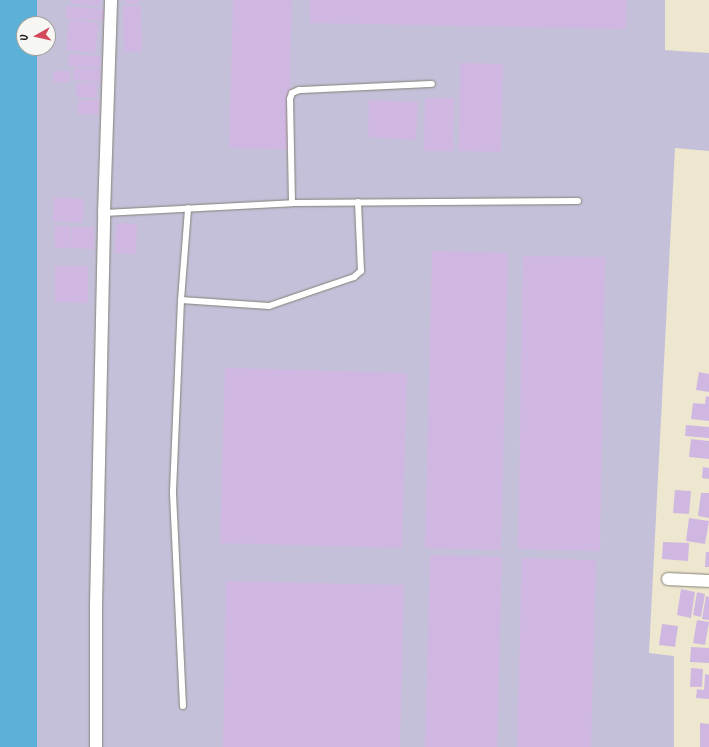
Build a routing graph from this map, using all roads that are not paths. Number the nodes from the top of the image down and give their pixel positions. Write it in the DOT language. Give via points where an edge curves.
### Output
graph roads {
  1 [pos="111,0"];
  2 [pos="432,84"];
  3 [pos="578,201"];
  4 [pos="358,202"];
  5 [pos="292,203"];
  6 [pos="188,208"];
  7 [pos="104,213"];
  8 [pos="181,300"];
  9 [pos="668,579"];
  10 [pos="709,581"];
  11 [pos="183,706"];
  12 [pos="96,747"];
  1 -- 7 [label="street"];
  2 -- 5 [label="lane" via="299,90 292,93"];
  3 -- 4 [label="lane"];
  4 -- 5 [label="lane"];
  4 -- 8 [label="lane" via="361,271 354,276 269,306"];
  5 -- 6 [label="lane"];
  6 -- 7 [label="lane"];
  6 -- 8 [label="lane"];
  7 -- 12 [label="street" via="96,598"];
  8 -- 11 [label="lane" via="173,491"];
  9 -- 10 [label="street"];
}
